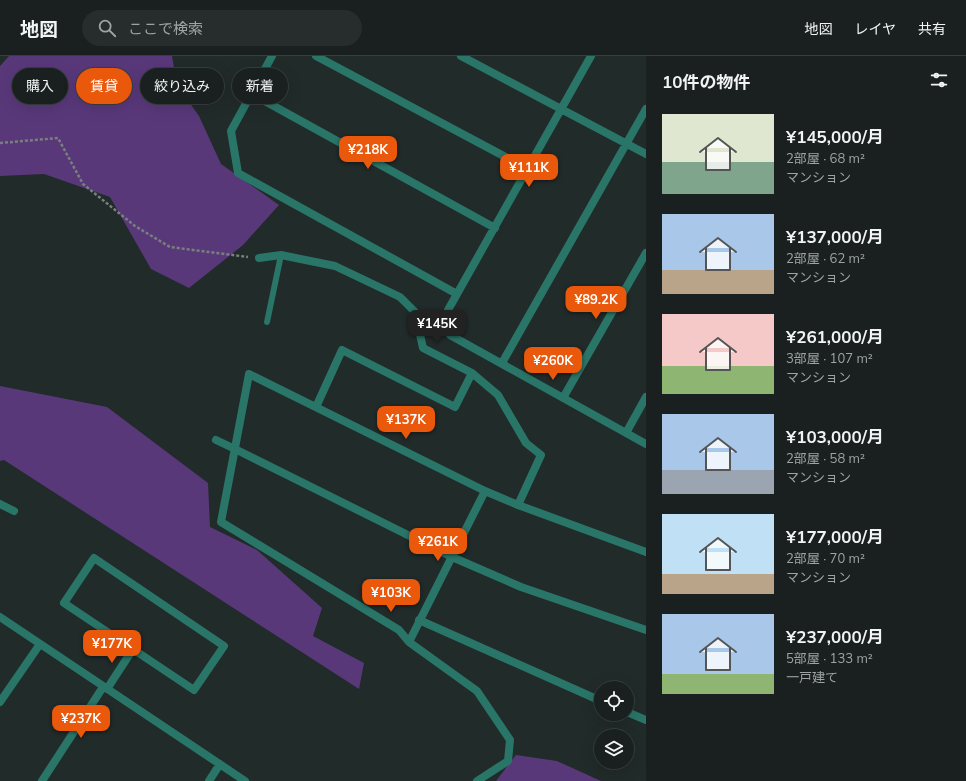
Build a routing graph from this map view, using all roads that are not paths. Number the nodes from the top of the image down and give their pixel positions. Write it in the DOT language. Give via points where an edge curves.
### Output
graph roads {
  1 [pos="272,56"];
  2 [pos="316,56"];
  3 [pos="461,56"];
  4 [pos="592,56"];
  5 [pos="266,68"];
  6 [pos="246,104"];
  7 [pos="270,104"];
  8 [pos="561,109"];
  9 [pos="646,109"];
  10 [pos="626,143"];
  11 [pos="646,154"];
  12 [pos="528,169"];
  13 [pos="495,228"];
  14 [pos="646,253"];
  15 [pos="281,255"];
  16 [pos="258,258"];
  17 [pos="458,294"];
  18 [pos="267,322"];
  19 [pos="502,363"];
  20 [pos="472,373"];
  21 [pos="646,397"];
  22 [pos="563,398"];
  23 [pos="316,406"];
  24 [pos="626,433"];
  25 [pos="216,440"];
  26 [pos="646,444"];
  27 [pos="235,448"];
  28 [pos="485,491"];
  29 [pos="0,504"];
  30 [pos="518,506"];
  31 [pos="14,511"];
  32 [pos="646,552"];
  33 [pos="452,557"];
  34 [pos="0,617"];
  35 [pos="419,620"];
  36 [pos="646,630"];
  37 [pos="409,642"];
  38 [pos="40,644"];
  39 [pos="133,649"];
  40 [pos="105,688"];
  41 [pos="594,698"];
  42 [pos="0,702"];
  43 [pos="634,715"];
  44 [pos="646,720"];
  45 [pos="220,764"];
  46 [pos="42,781"];
  47 [pos="209,781"];
  48 [pos="245,781"];
  49 [pos="477,781"];
  1 -- 5 [label="street"];
  2 -- 12 [label="street"];
  3 -- 8 [label="street"];
  4 -- 8 [label="street"];
  6 -- 17 [label="street" via="231,131 238,172"];
  7 -- 13 [label="street"];
  8 -- 10 [label="street"];
  8 -- 12 [label="street"];
  9 -- 10 [label="street"];
  10 -- 11 [label="street"];
  10 -- 19 [label="street"];
  12 -- 13 [label="street"];
  13 -- 17 [label="street"];
  14 -- 22 [label="street"];
  15 -- 16 [label="street"];
  15 -- 18 [label="lane"];
  15 -- 20 [label="street" via="335,266 400,297 415,312 423,348"];
  17 -- 19 [label="street" via="448,310 450,335"];
  19 -- 22 [label="street"];
  20 -- 23 [label="street" via="455,407 342,350"];
  20 -- 30 [label="street" via="498,395 526,443 541,455"];
  21 -- 24 [label="street"];
  22 -- 24 [label="street"];
  23 -- 27 [label="street" via="249,374"];
  23 -- 28 [label="street"];
  24 -- 26 [label="street"];
  25 -- 27 [label="street"];
  27 -- 33 [label="street"];
  27 -- 37 [label="street" via="221,522 399,630"];
  28 -- 30 [label="street"];
  28 -- 33 [label="street"];
  29 -- 31 [label="street"];
  30 -- 32 [label="street"];
  33 -- 35 [label="street"];
  33 -- 36 [label="street" via="521,587"];
  34 -- 38 [label="street"];
  35 -- 37 [label="street"];
  35 -- 41 [label="street"];
  37 -- 49 [label="street" via="477,691 510,740 508,761"];
  38 -- 40 [label="street"];
  38 -- 42 [label="street"];
  39 -- 39 [label="street" via="64,603 94,558 224,646 194,690"];
  39 -- 40 [label="street"];
  40 -- 45 [label="street"];
  40 -- 46 [label="street"];
  43 -- 44 [label="street"];
  45 -- 47 [label="street"];
  45 -- 48 [label="street"];
}
